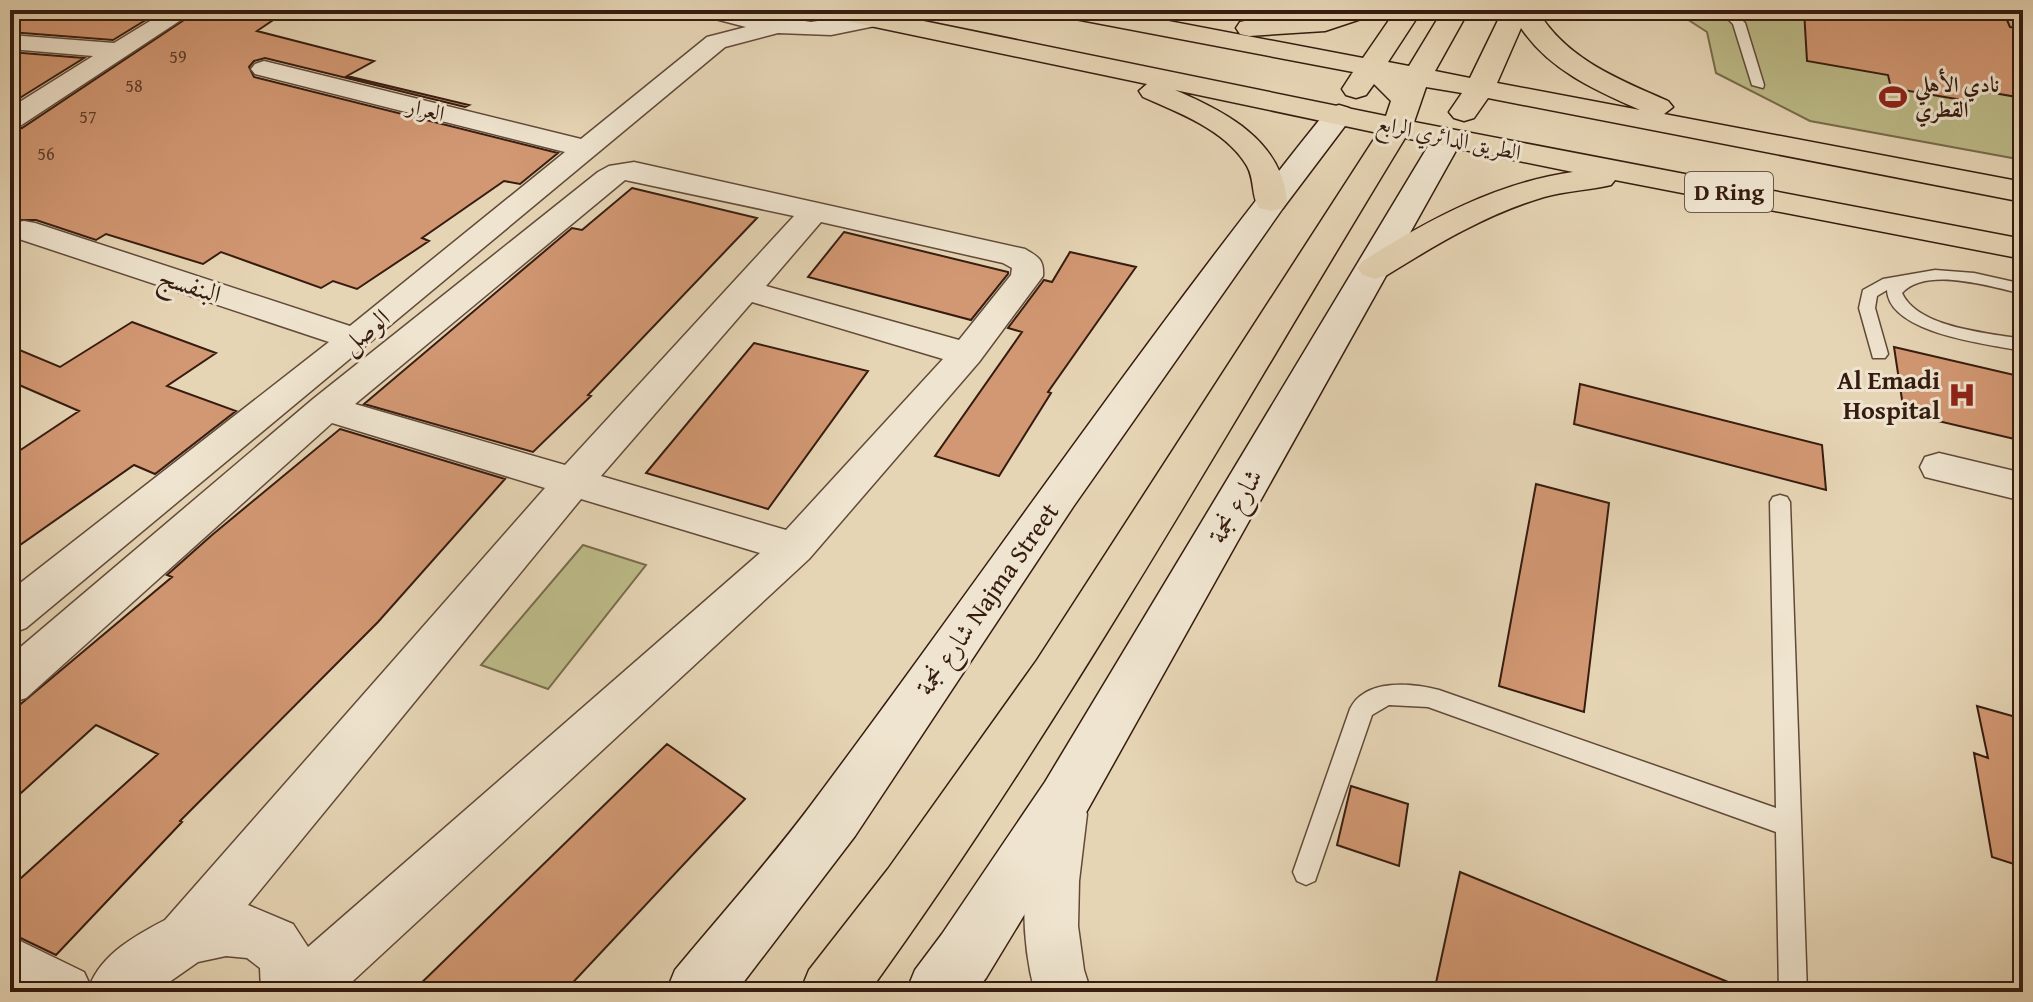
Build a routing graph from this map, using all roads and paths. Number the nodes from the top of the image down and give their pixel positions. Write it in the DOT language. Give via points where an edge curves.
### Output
graph roads {
  1 [pos="184,10"];
  2 [pos="832,10"];
  3 [pos="943,10"];
  4 [pos="1070,10"];
  5 [pos="1364,10"];
  6 [pos="1409,10"];
  7 [pos="1456,10"];
  8 [pos="1516,10"];
  9 [pos="1524,10"];
  10 [pos="1725,10"];
  11 [pos="2004,10"];
  12 [pos="2023,13"];
  13 [pos="877,19"];
  14 [pos="715,22"];
  15 [pos="1129,22"];
  16 [pos="774,27"];
  17 [pos="10,42"];
  18 [pos="119,51"];
  19 [pos="1081,60"];
  20 [pos="264,69"];
  21 [pos="1758,85"];
  22 [pos="1354,91"];
  23 [pos="1407,101"];
  24 [pos="1464,113"];
  25 [pos="10,120"];
  26 [pos="1742,140"];
  27 [pos="587,149"];
  28 [pos="1641,175"];
  29 [pos="1687,184"];
  30 [pos="2023,192"];
  31 [pos="1271,201"];
  32 [pos="813,213"];
  33 [pos="2023,219"];
  34 [pos="24,230"];
  35 [pos="2023,249"];
  36 [pos="2023,266"];
  37 [pos="1375,268"];
  38 [pos="1905,280"];
  39 [pos="742,289"];
  40 [pos="2023,289"];
  41 [pos="355,339"];
  42 [pos="2023,345"];
  43 [pos="967,354"];
  44 [pos="1879,354"];
  45 [pos="326,408"];
  46 [pos="1939,467"];
  47 [pos="573,482"];
  48 [pos="2023,487"];
  49 [pos="1780,502"];
  50 [pos="794,548"];
  51 [pos="10,616"];
  52 [pos="10,684"];
  53 [pos="1064,800"];
  54 [pos="1787,824"];
  55 [pos="1306,872"];
  56 [pos="184,940"];
  57 [pos="10,964"];
  58 [pos="64,992"];
  59 [pos="115,992"];
  60 [pos="289,992"];
  61 [pos="299,992"];
  62 [pos="697,992"];
  63 [pos="831,992"];
  64 [pos="937,992"];
  65 [pos="1063,992"];
  66 [pos="1793,992"];
  1 -- 18 [label="street"];
  2 -- 13 [label="main road, الطريق الدائري الرابع / D Ring"];
  3 -- 22 [label="main road"];
  4 -- 15 [label="main road, الطريق الدائري الرابع / D Ring"];
  5 -- 15 [label="main road" via="1325,23 1283,28"];
  6 -- 22 [label="main road"];
  7 -- 23 [label="main road"];
  8 -- 24 [label="main road, شارع نجمة"];
  9 -- 26 [label="main road" via="1545,43 1582,70"];
  10 -- 21 [label="lane" via="1739,23"];
  11 -- 12 [label="lane"];
  13 -- 16 [label="street, الطريق الدائري الرابع" via="819,31"];
  13 -- 19 [label="main road, الطريق الدائري الرابع / D Ring"];
  14 -- 16 [label="street, الوصل"];
  14 -- 27 [label="street, الوصل"];
  15 -- 22 [label="main road, الطريق الدائري الرابع / D Ring"];
  17 -- 18 [label="street"];
  18 -- 25 [label="street"];
  19 -- 22 [label="main road, الطريق الدائري الرابع / D Ring"];
  19 -- 31 [label="main road" via="1172,100 1240,139 1264,169"];
  20 -- 27 [label="street, العرار"];
  22 -- 23 [label="main road, الطريق الدائري الرابع / D Ring"];
  22 -- 23 [label="main road" via="1391,83"];
  22 -- 31 [label="main road"];
  23 -- 24 [label="main road, الطريق الدائري الرابع / D Ring"];
  23 -- 24 [label="main road" via="1456,98"];
  23 -- 63 [label="main road" via="1238,384 994,766"];
  24 -- 26 [label="main road, الطريق الدائري الرابع / D Ring"];
  24 -- 28 [label="main road, الطريق الدائري الرابع / D Ring"];
  24 -- 33 [label="main road"];
  24 -- 37 [label="main road, شارع نجمة"];
  26 -- 30 [label="main road, الطريق الدائري الرابع / D Ring"];
  27 -- 41 [label="street, الوصل"];
  28 -- 29 [label="main road, الطريق الدائري الرابع / D Ring"];
  28 -- 37 [label="main road" via="1556,184 1503,199 1442,227"];
  29 -- 35 [label="main road, الطريق الدائري الرابع / D Ring"];
  29 -- 36 [label="main road" via="1746,207"];
  31 -- 62 [label="main road, شارع نجمة Najma Street" via="835,818"];
  32 -- 39 [label="street"];
  32 -- 43 [label="street" via="1014,256 1028,264 1027,276"];
  32 -- 45 [label="street" via="634,171 619,172"];
  34 -- 41 [label="street, البنفسج"];
  37 -- 53 [label="main road, شارع نجمة"];
  38 -- 40 [label="lane" via="1946,275"];
  38 -- 42 [label="lane" via="1894,292 1895,300 1916,318"];
  38 -- 44 [label="lane" via="1869,294 1867,308"];
  39 -- 43 [label="street"];
  39 -- 47 [label="street"];
  41 -- 51 [label="street, الوصل"];
  43 -- 50 [label="street"];
  45 -- 47 [label="street"];
  45 -- 52 [label="street"];
  46 -- 48 [label="street"];
  47 -- 50 [label="street"];
  47 -- 56 [label="street"];
  49 -- 54 [label="lane"];
  50 -- 61 [label="street"];
  53 -- 64 [label="main road, شارع نجمة"];
  53 -- 65 [label="street" via="1050,930"];
  54 -- 55 [label="lane" via="1439,700 1395,692 1362,709"];
  54 -- 66 [label="lane"];
  56 -- 59 [label="street" via="147,962"];
  56 -- 60 [label="street" via="211,931 256,933 286,958"];
  57 -- 58 [label="street"];
}
